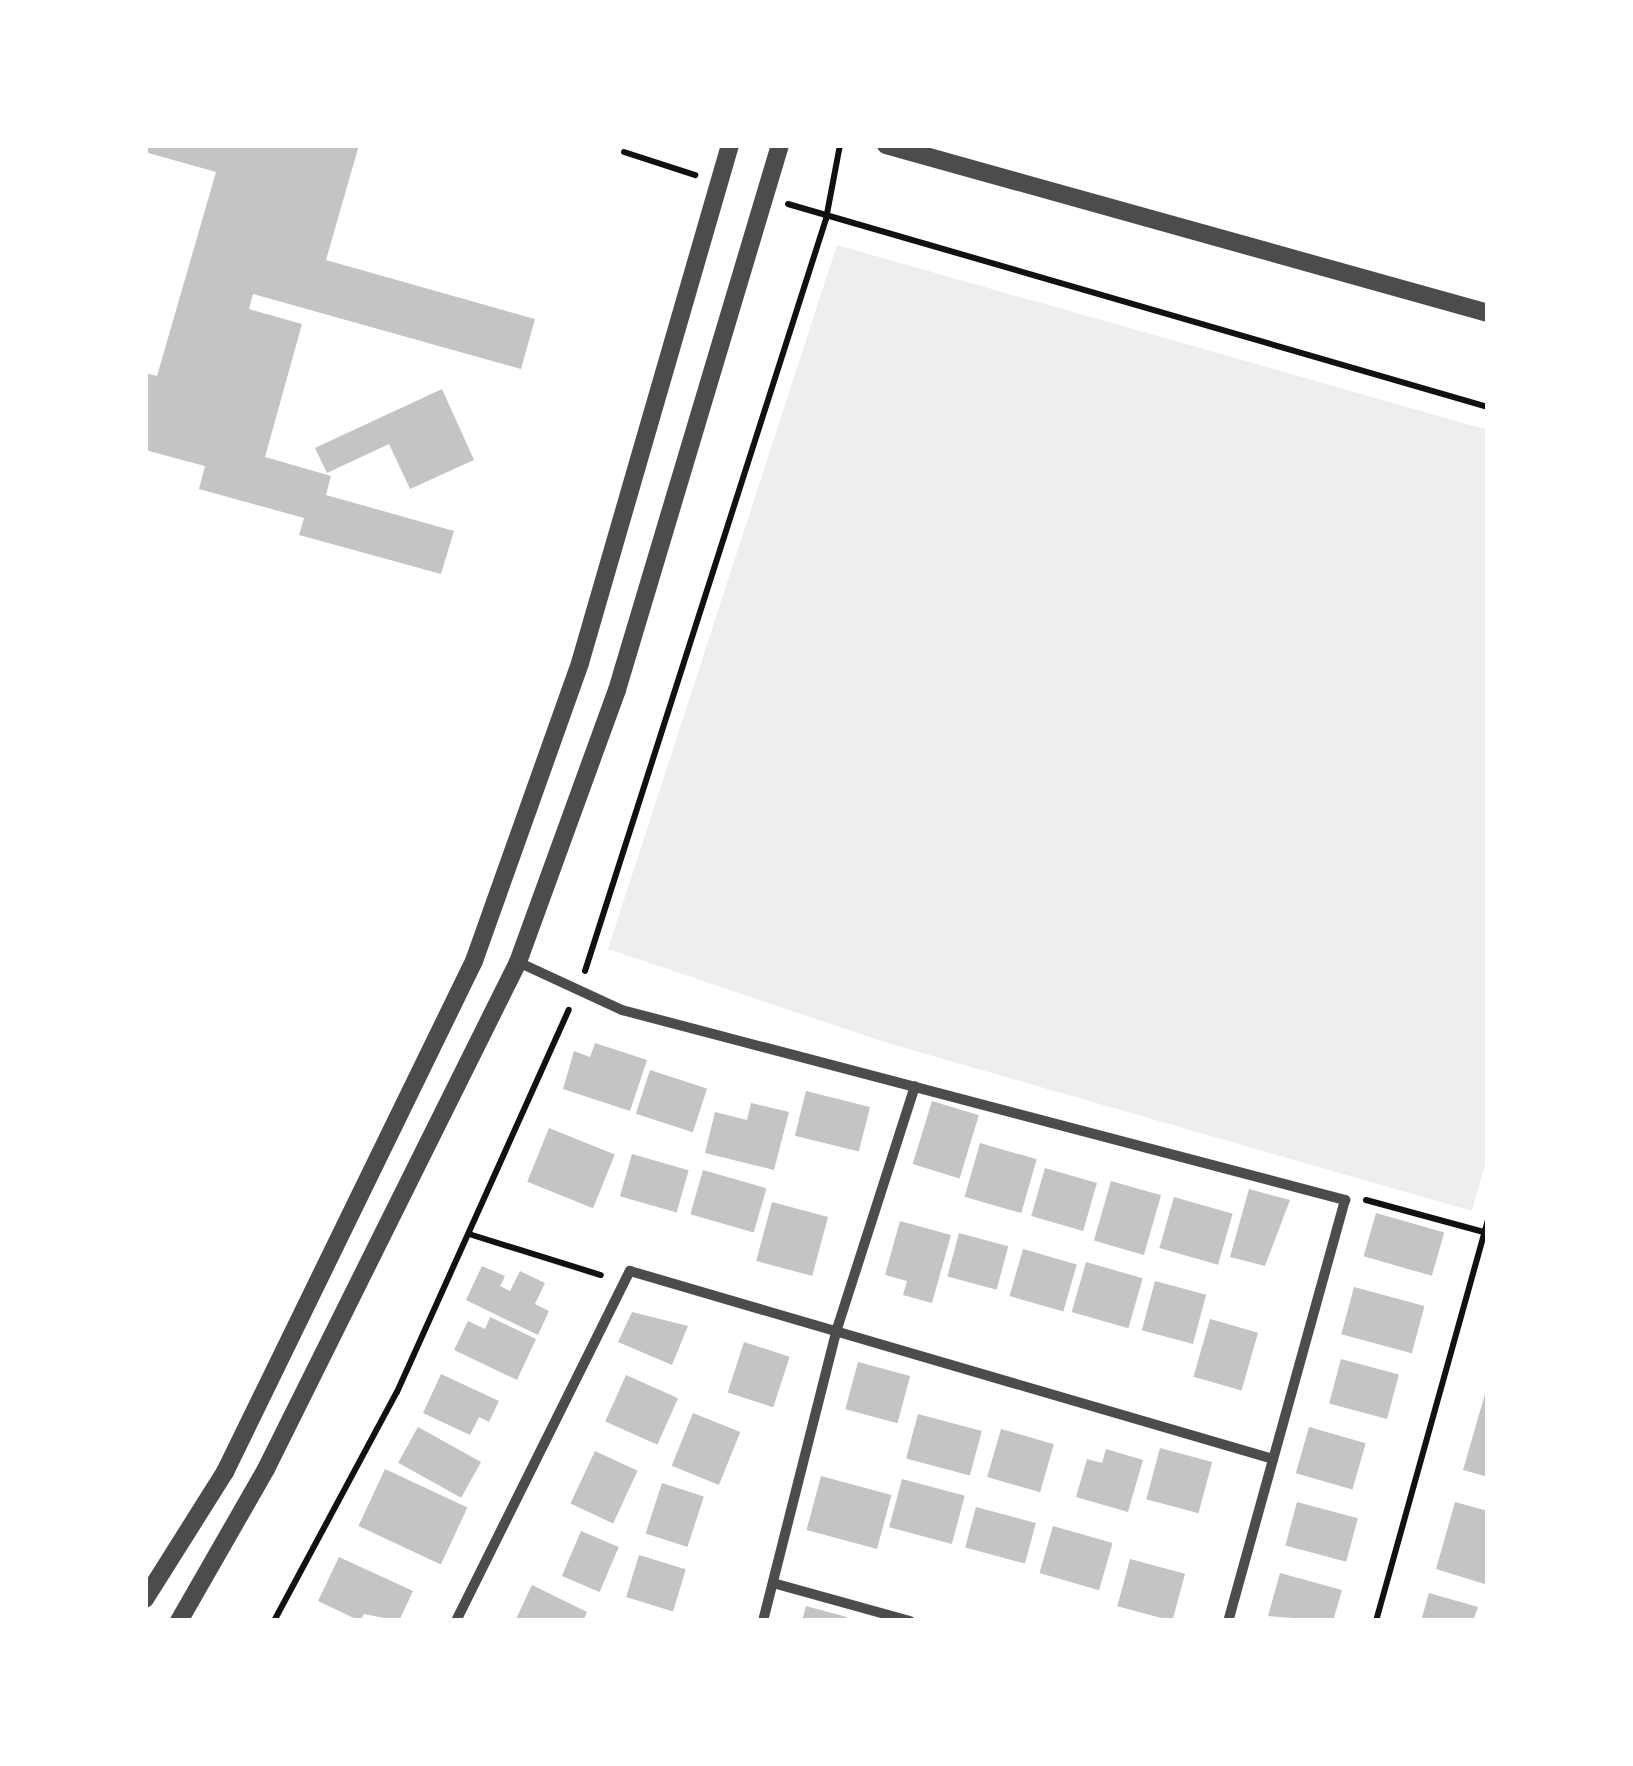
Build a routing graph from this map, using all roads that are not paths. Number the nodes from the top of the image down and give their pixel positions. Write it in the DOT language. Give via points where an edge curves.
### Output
graph roads {
  1 [pos="730,145"];
  2 [pos="780,145"];
  3 [pos="886,145"];
  4 [pos="1488,313"];
  5 [pos="518,962"];
  6 [pos="915,1086"];
  7 [pos="836,1332"];
  8 [pos="1273,1459"];
  9 [pos="774,1583"];
  10 [pos="145,1599"];
  11 [pos="178,1621"];
  12 [pos="456,1621"];
  13 [pos="762,1621"];
  14 [pos="910,1621"];
  15 [pos="1228,1621"];
  1 -- 10 [label="street" via="580,663 474,961 242,1439"];
  2 -- 5 [label="street" via="617,690"];
  3 -- 4 [label="street"];
  5 -- 6 [label="street" via="622,1010"];
  5 -- 11 [label="street" via="266,1470"];
  6 -- 7 [label="street"];
  6 -- 8 [label="street" via="1345,1200"];
  7 -- 8 [label="street"];
  7 -- 9 [label="street"];
  7 -- 12 [label="street" via="630,1271"];
  8 -- 15 [label="street"];
  9 -- 13 [label="street"];
  9 -- 14 [label="street"];
}
